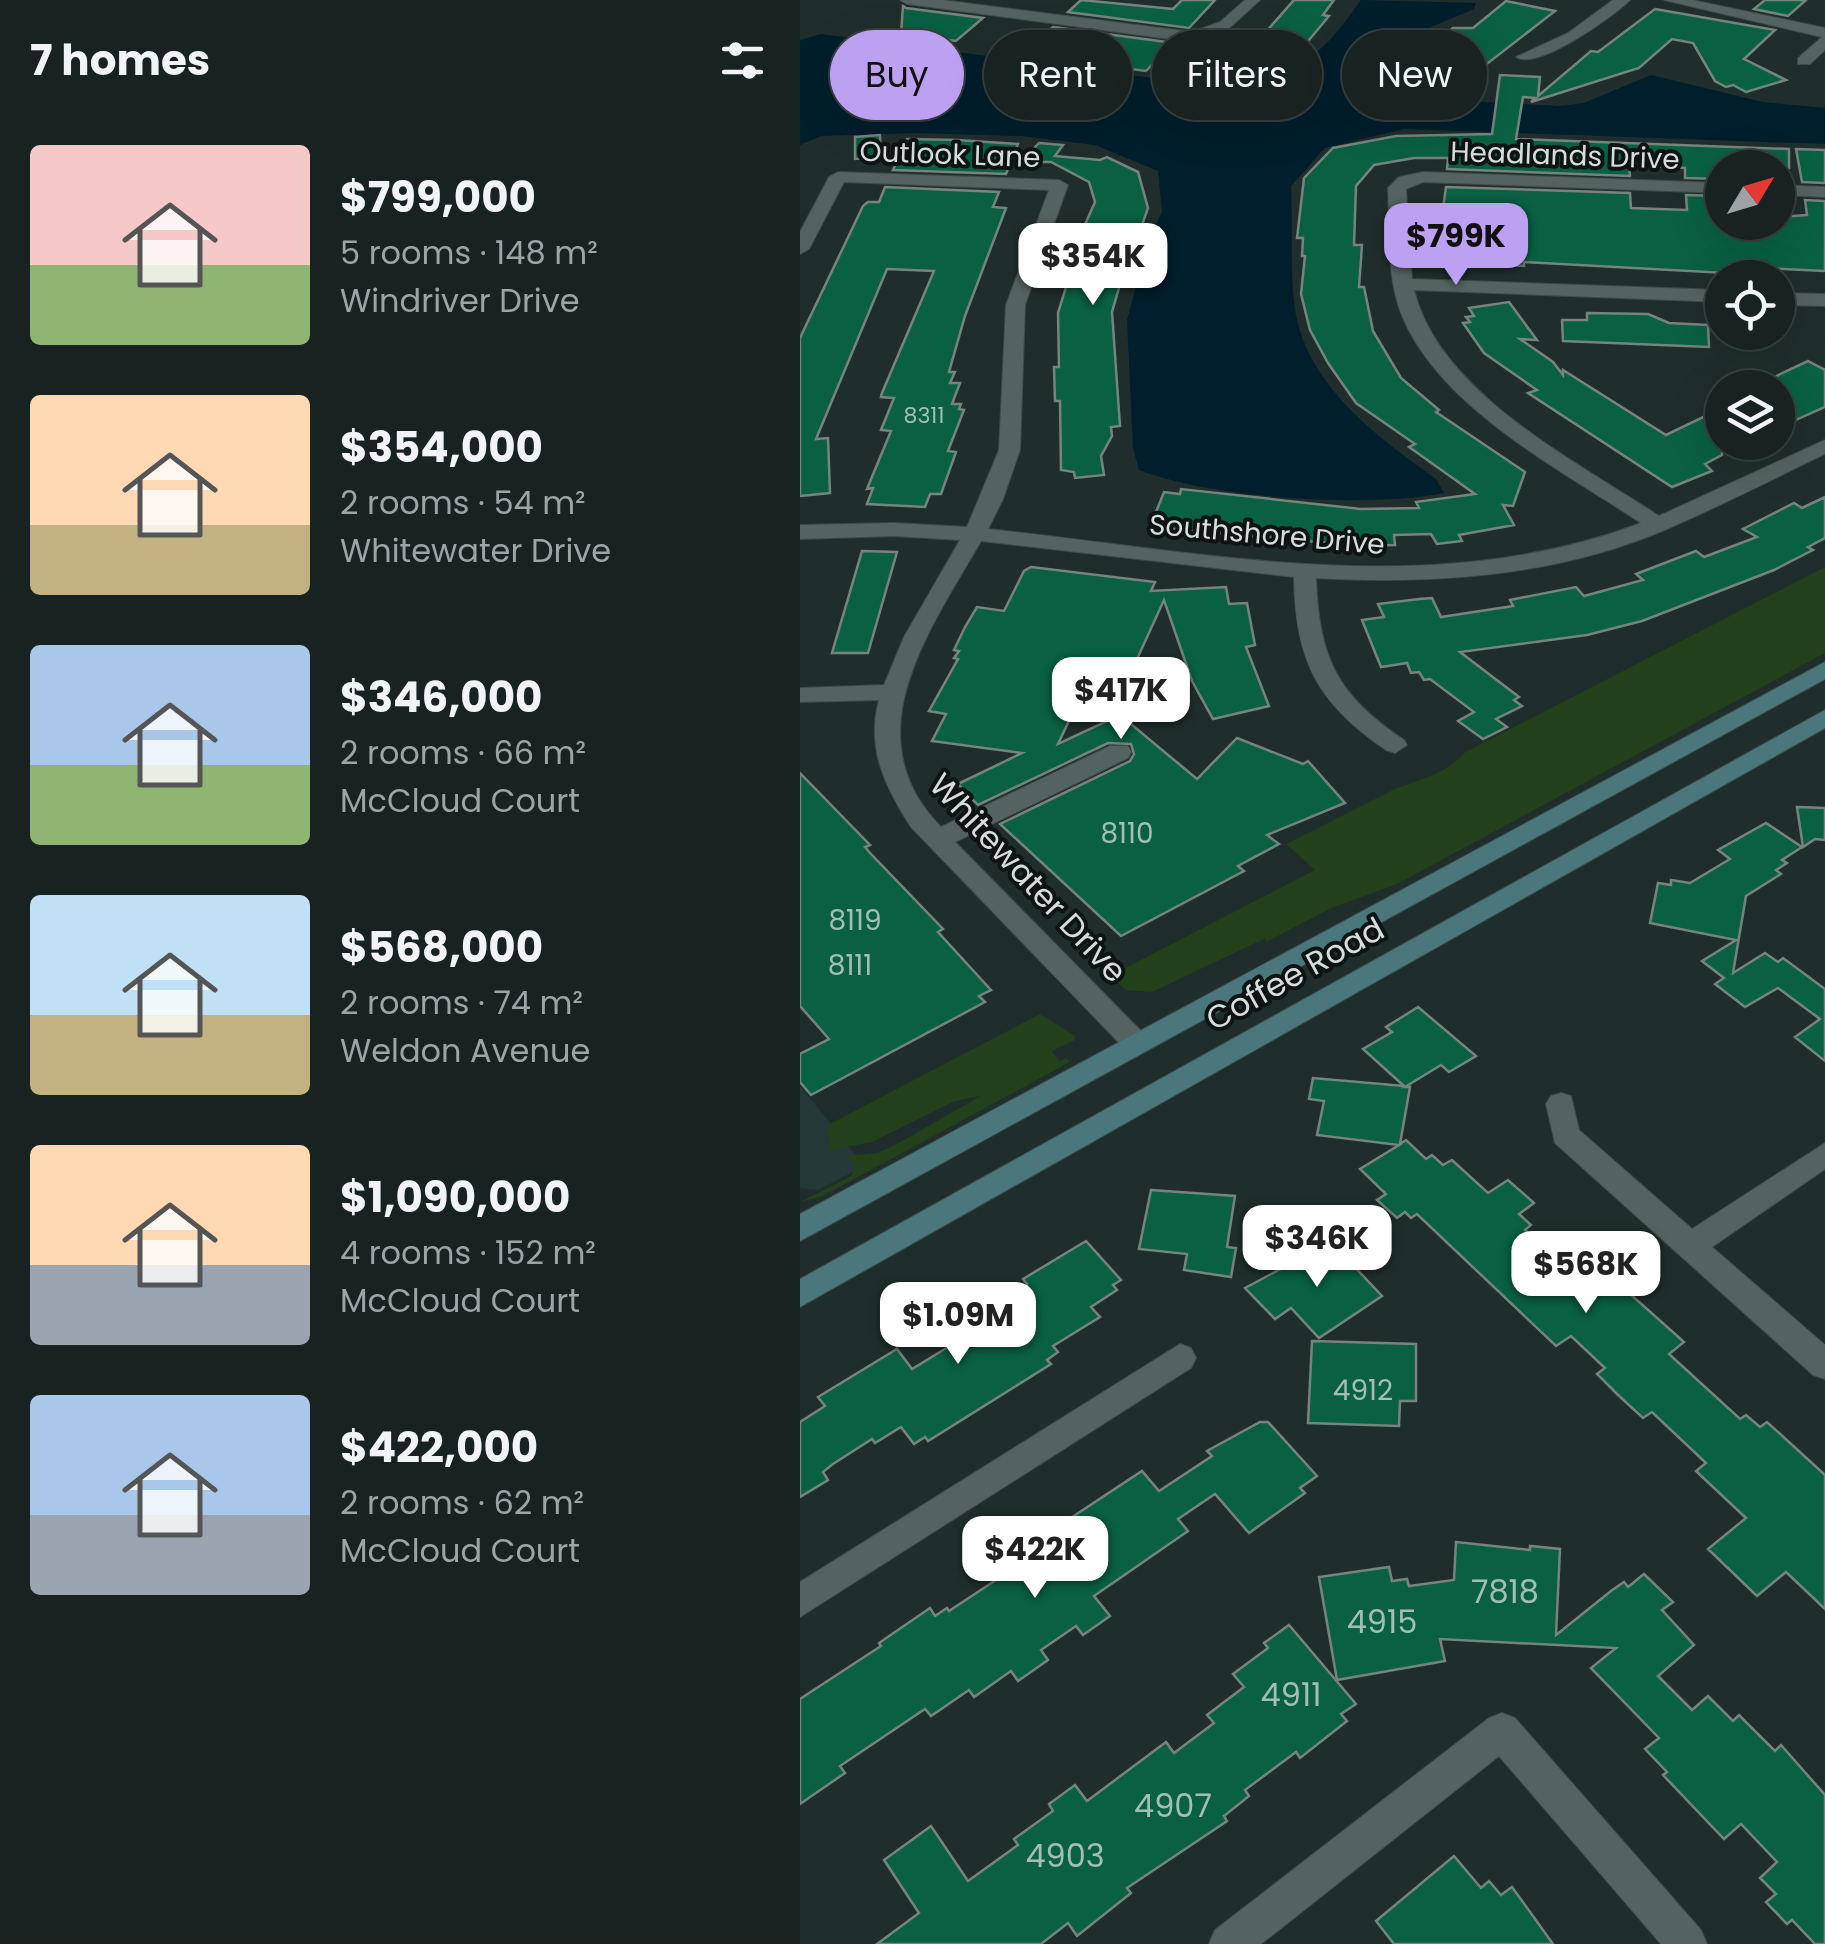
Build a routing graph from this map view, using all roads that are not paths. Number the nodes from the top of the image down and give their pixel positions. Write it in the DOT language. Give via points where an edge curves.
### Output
graph roads {
  1 [pos="906,0"];
  2 [pos="1045,0"];
  3 [pos="1253,0"];
  4 [pos="1623,0"];
  5 [pos="1671,0"];
  6 [pos="1028,16"];
  7 [pos="1825,33"];
  8 [pos="1825,41"];
  9 [pos="1524,57"];
  10 [pos="1804,61"];
  11 [pos="1060,185"];
  12 [pos="1705,187"];
  13 [pos="1795,191"];
  14 [pos="1825,192"];
  15 [pos="800,249"];
  16 [pos="1405,284"];
  17 [pos="1705,295"];
  18 [pos="1795,299"];
  19 [pos="1825,300"];
  20 [pos="1825,446"];
  21 [pos="1659,524"];
  22 [pos="800,532"];
  23 [pos="972,535"];
  24 [pos="1305,573"];
  25 [pos="1825,670"];
  26 [pos="892,692"];
  27 [pos="800,695"];
  28 [pos="1825,718"];
  29 [pos="1395,745"];
  30 [pos="1120,752"];
  31 [pos="938,839"];
  32 [pos="1136,1043"];
  33 [pos="1561,1104"];
  34 [pos="1825,1154"];
  35 [pos="800,1229"];
  36 [pos="1690,1246"];
  37 [pos="800,1294"];
  38 [pos="1180,1358"];
  39 [pos="1825,1365"];
  40 [pos="800,1601"];
  41 [pos="1229,1944"];
  42 [pos="1688,1944"];
  1 -- 6 [label="street"];
  2 -- 6 [label="street"];
  3 -- 6 [label="street" via="1211,36"];
  4 -- 9 [label="street" via="1573,36"];
  5 -- 7 [label="street"];
  8 -- 10 [label="street"];
  11 -- 15 [label="street, Outlook Lane" via="838,178"];
  11 -- 23 [label="street, Whitewater Drive" via="1013,323 1006,464"];
  12 -- 16 [label="street, Headlands Drive" via="1405,181 1397,188"];
  13 -- 14 [label="street"];
  16 -- 17 [label="street"];
  16 -- 21 [label="street" via="1422,339 1459,384"];
  18 -- 19 [label="street"];
  20 -- 21 [label="street, Southshore Drive"];
  21 -- 24 [label="street, Southshore Drive" via="1600,546 1511,565 1405,575"];
  22 -- 23 [label="street, Southshore Drive"];
  23 -- 24 [label="street, Southshore Drive"];
  23 -- 26 [label="street, Whitewater Drive"];
  24 -- 29 [label="street" via="1310,638 1336,700"];
  25 -- 32 [label="main road, Coffee Road"];
  26 -- 27 [label="street"];
  26 -- 31 [label="street, Whitewater Drive" via="886,738 891,765 902,792"];
  28 -- 37 [label="main road, Coffee Road"];
  30 -- 31 [label="street"];
  31 -- 32 [label="street, Whitewater Drive"];
  32 -- 35 [label="main road, Coffee Road"];
  33 -- 36 [label="street" via="1565,1134"];
  34 -- 36 [label="street"];
  36 -- 39 [label="street"];
  38 -- 40 [label="street"];
  41 -- 42 [label="street" via="1502,1731"];
}
